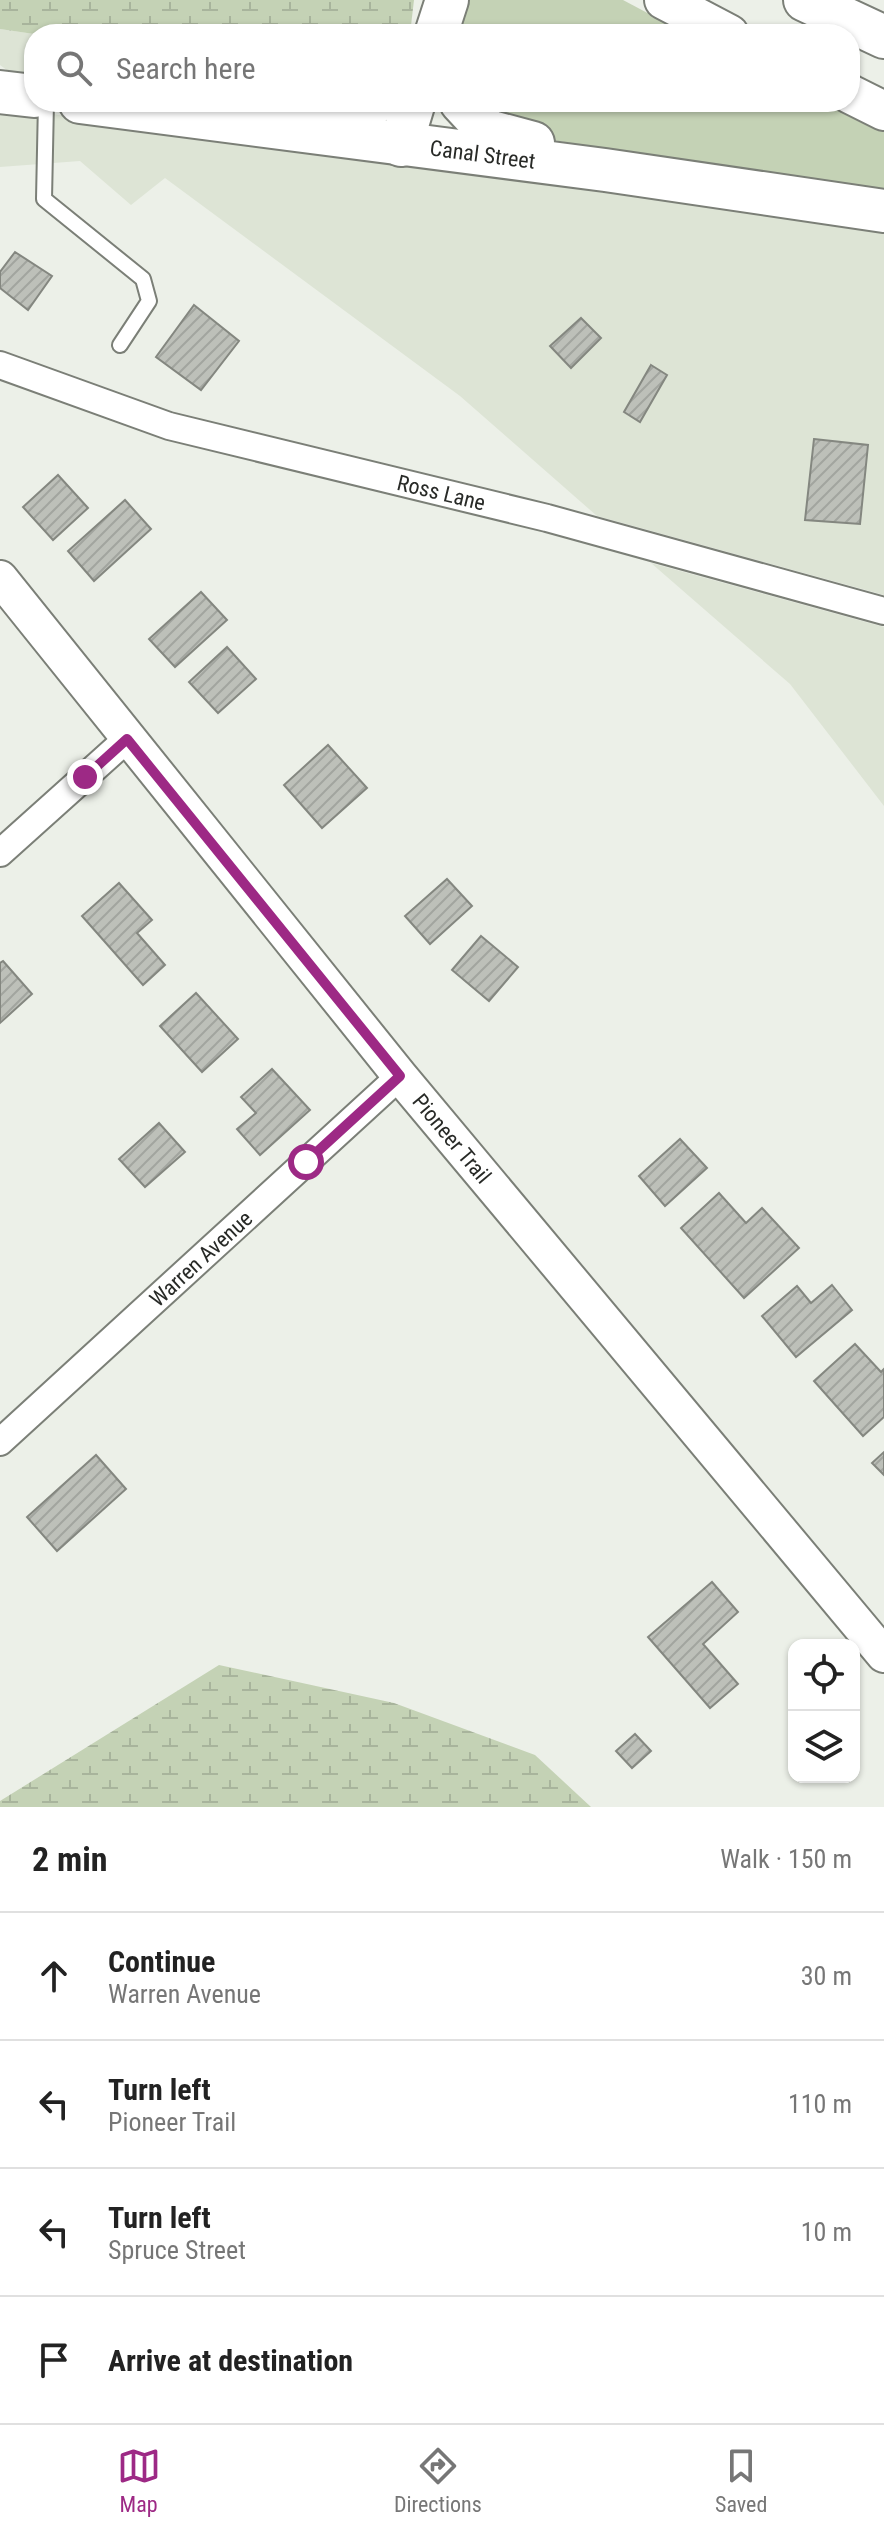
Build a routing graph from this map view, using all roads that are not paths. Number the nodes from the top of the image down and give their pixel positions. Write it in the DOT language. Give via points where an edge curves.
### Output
graph roads {
  1 [pos="447,0"];
  2 [pos="664,0"];
  3 [pos="805,0"];
  4 [pos="439,24"];
  5 [pos="710,24"];
  6 [pos="856,24"];
  7 [pos="860,26"];
  8 [pos="884,37"];
  9 [pos="0,92"];
  10 [pos="24,95"];
  11 [pos="860,99"];
  12 [pos="884,111"];
  13 [pos="46,112"];
  14 [pos="157,112"];
  15 [pos="357,112"];
  16 [pos="411,112"];
  17 [pos="470,112"];
  18 [pos="296,130"];
  19 [pos="401,145"];
  20 [pos="605,170"];
  21 [pos="884,211"];
  22 [pos="120,345"];
  23 [pos="0,365"];
  24 [pos="0,578"];
  25 [pos="884,611"];
  26 [pos="127,739"];
  27 [pos="0,853"];
  28 [pos="400,1076"];
  29 [pos="0,1442"];
  30 [pos="884,1655"];
  1 -- 4 [label="main road"];
  2 -- 5 [label="main road"];
  3 -- 6 [label="main road"];
  7 -- 8 [label="main road"];
  9 -- 10 [label="main road"];
  11 -- 12 [label="main road"];
  13 -- 22 [label="lane" via="44,199 143,279 149,301"];
  14 -- 18 [label="main road, Canal Street"];
  15 -- 18 [label="main road"];
  16 -- 19 [label="main road"];
  17 -- 20 [label="main road" via="488,131 581,157"];
  18 -- 19 [label="main road, Canal Street"];
  19 -- 20 [label="main road, Canal Street"];
  20 -- 21 [label="main road, Canal Street"];
  23 -- 25 [label="street, Ross Lane" via="169,426 547,518"];
  24 -- 26 [label="street, Pioneer Trail"];
  26 -- 27 [label="street"];
  26 -- 28 [label="street, Pioneer Trail"];
  28 -- 29 [label="street, Warren Avenue"];
  28 -- 30 [label="street, Pioneer Trail"];
}
